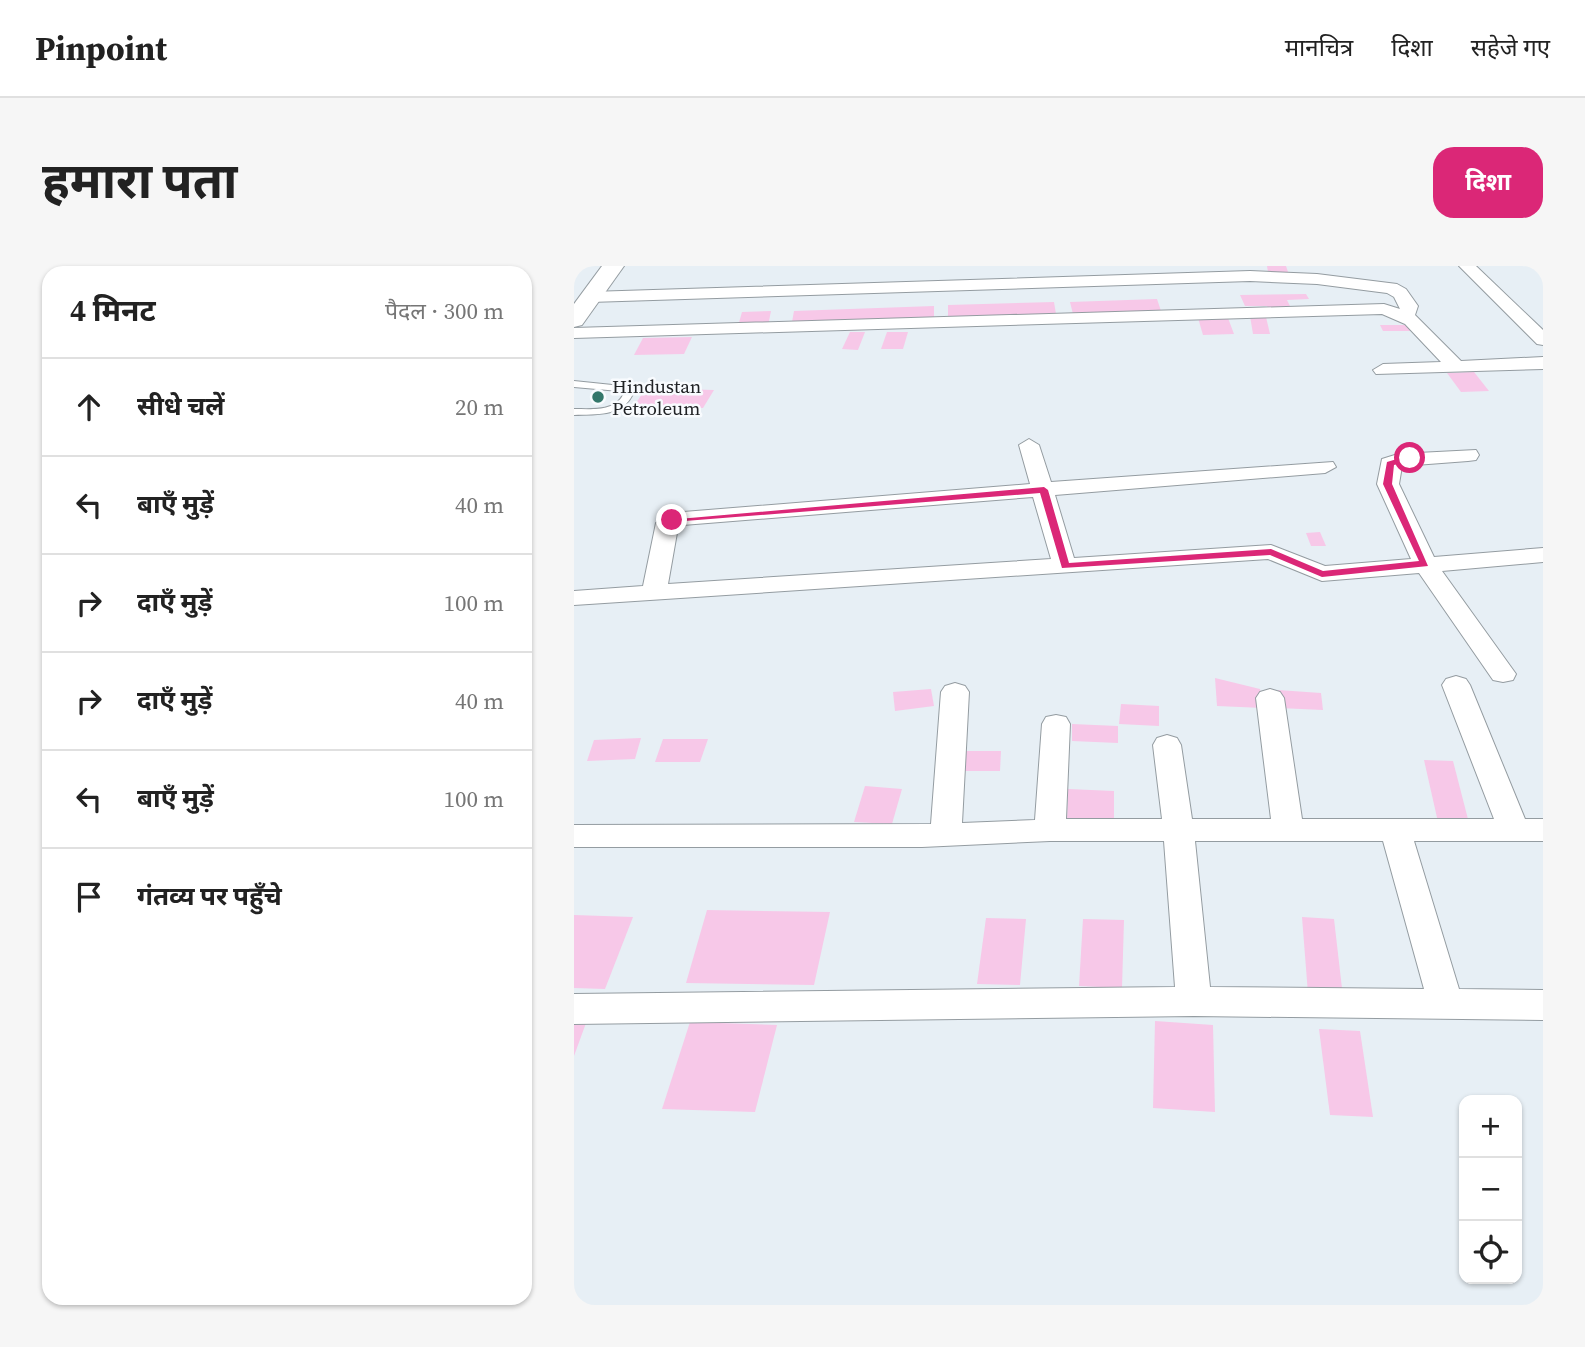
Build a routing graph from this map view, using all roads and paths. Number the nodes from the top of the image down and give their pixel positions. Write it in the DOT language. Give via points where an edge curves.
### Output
graph roads {
  1 [pos="612,266"];
  2 [pos="1467,266"];
  3 [pos="590,297"];
  4 [pos="1403,315"];
  5 [pos="574,320"];
  6 [pos="574,333"];
  7 [pos="1540,335"];
  8 [pos="1543,363"];
  9 [pos="1455,366"];
  10 [pos="1383,370"];
  11 [pos="574,384"];
  12 [pos="574,412"];
  13 [pos="1029,445"];
  14 [pos="1468,456"];
  15 [pos="1325,467"];
  16 [pos="1044,490"];
  17 [pos="1543,555"];
  18 [pos="1425,564"];
  19 [pos="1065,566"];
  20 [pos="654,593"];
  21 [pos="574,598"];
  22 [pos="1503,674"];
  23 [pos="1456,685"];
  24 [pos="954,692"];
  25 [pos="1270,698"];
  26 [pos="1056,724"];
  27 [pos="1167,745"];
  28 [pos="1395,830"];
  29 [pos="1529,830"];
  30 [pos="1050,831"];
  31 [pos="1179,832"];
  32 [pos="1288,832"];
  33 [pos="946,835"];
  34 [pos="574,836"];
  35 [pos="1194,1001"];
  36 [pos="1446,1005"];
  37 [pos="1543,1005"];
  38 [pos="574,1009"];
  1 -- 3 [label="main road"];
  2 -- 7 [label="street"];
  3 -- 4 [label="street" via="1067,280 1150,282 1219,276 1306,278 1396,290 1409,306"];
  3 -- 5 [label="main road"];
  4 -- 6 [label="street" via="1384,309"];
  4 -- 9 [label="street"];
  8 -- 9 [label="street"];
  9 -- 10 [label="street"];
  11 -- 12 [label="lane" via="622,389 628,394 623,404 614,408"];
  13 -- 16 [label="street"];
  14 -- 18 [label="street" via="1410,458 1390,464 1388,484"];
  15 -- 16 [label="street"];
  16 -- 19 [label="street"];
  16 -- 20 [label="street" via="672,520 667,523"];
  17 -- 18 [label="street"];
  18 -- 19 [label="street" via="1322,574 1271,552"];
  18 -- 22 [label="street"];
  19 -- 20 [label="street"];
  20 -- 21 [label="street"];
  23 -- 29 [label="street"];
  24 -- 33 [label="street"];
  25 -- 32 [label="street"];
  26 -- 30 [label="street"];
  27 -- 31 [label="street"];
  28 -- 29 [label="street"];
  28 -- 32 [label="street"];
  28 -- 36 [label="street"];
  30 -- 31 [label="street"];
  30 -- 33 [label="street"];
  31 -- 32 [label="street"];
  31 -- 35 [label="street"];
  33 -- 34 [label="street"];
  35 -- 36 [label="street"];
  35 -- 38 [label="street"];
  36 -- 37 [label="street"];
}
